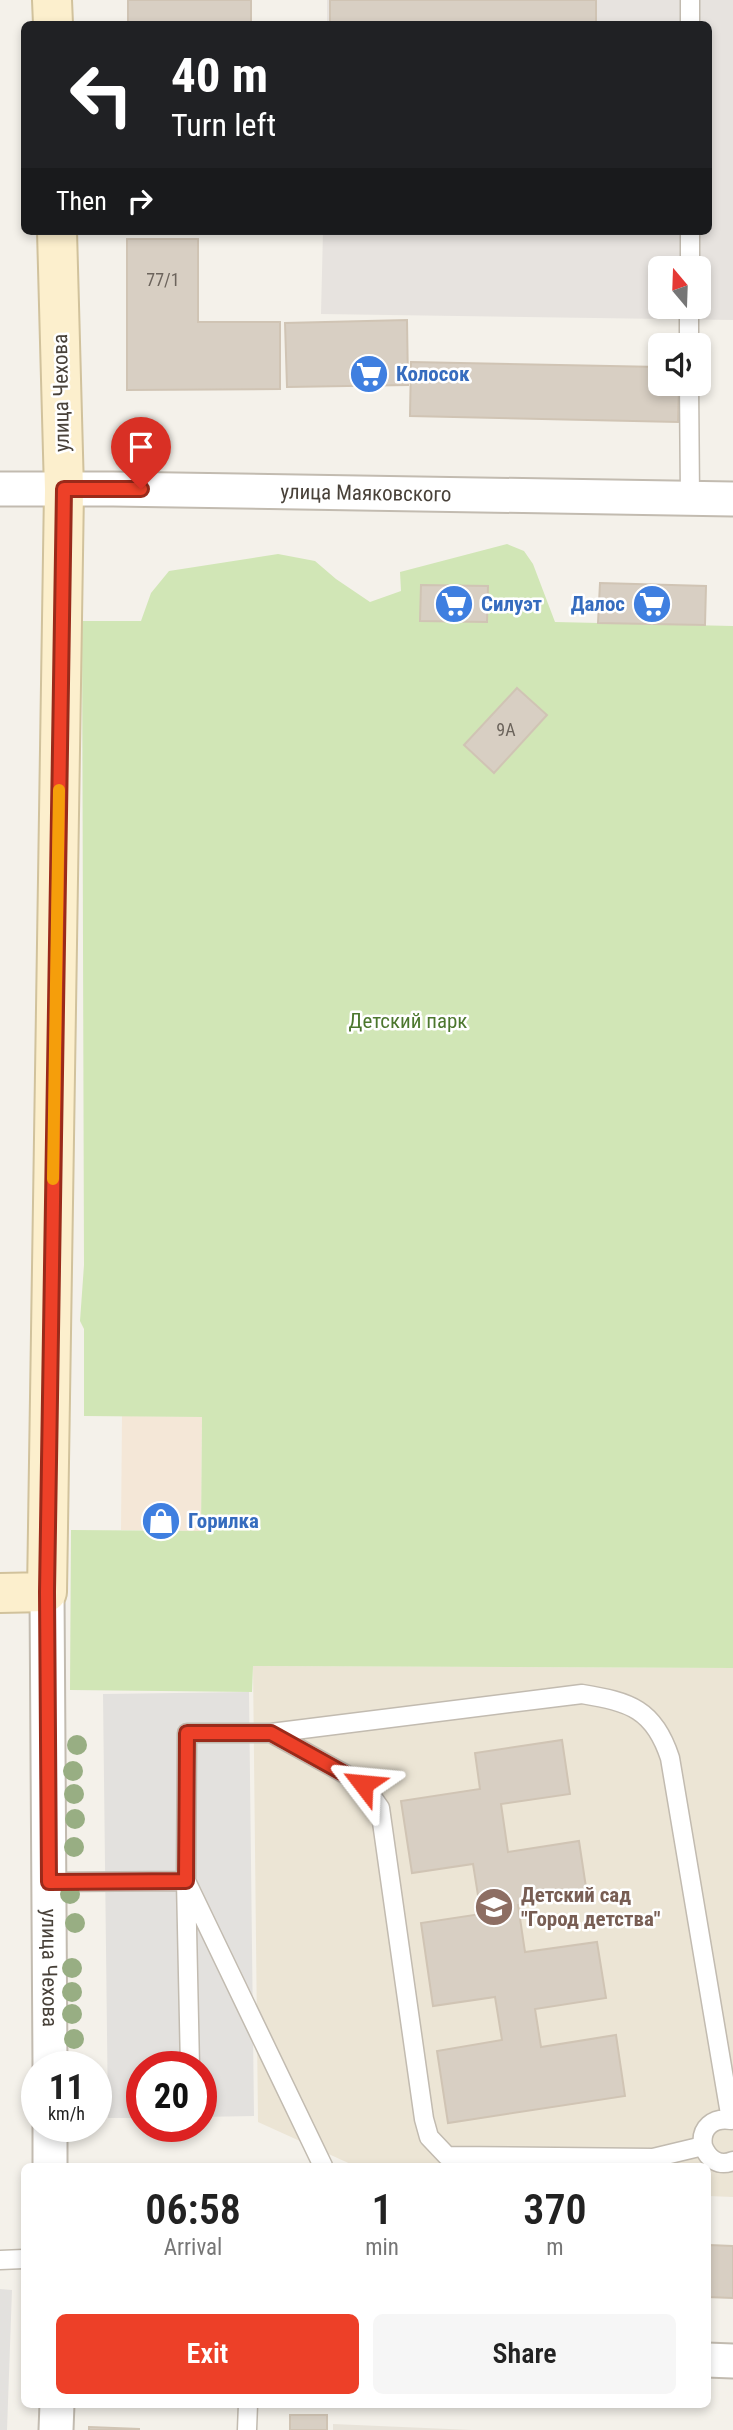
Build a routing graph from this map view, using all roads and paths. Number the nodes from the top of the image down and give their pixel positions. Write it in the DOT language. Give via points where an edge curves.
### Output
graph roads {
  1 [pos="52,0"];
  2 [pos="690,0"];
  3 [pos="53,21"];
  4 [pos="690,21"];
  5 [pos="57,235"];
  6 [pos="690,235"];
  7 [pos="690,256"];
  8 [pos="690,396"];
  9 [pos="0,489"];
  10 [pos="64,489"];
  11 [pos="690,498"];
  12 [pos="733,499"];
  13 [pos="47,1592"];
  14 [pos="0,1593"];
  15 [pos="271,1733"];
  16 [pos="186,1881"];
  17 [pos="49,1882"];
  18 [pos="50,2051"];
  19 [pos="190,2051"];
  20 [pos="732,2121"];
  21 [pos="50,2142"];
  22 [pos="703,2146"];
  23 [pos="733,2161"];
  24 [pos="50,2163"];
  25 [pos="322,2163"];
  26 [pos="21,2259"];
  27 [pos="0,2260"];
  28 [pos="711,2360"];
  29 [pos="733,2361"];
  30 [pos="57,2408"];
  31 [pos="248,2408"];
  32 [pos="56,2430"];
  33 [pos="247,2430"];
  1 -- 3 [label="main road"];
  2 -- 4 [label="lane"];
  5 -- 10 [label="main road, улица Чехова"];
  6 -- 7 [label="lane"];
  8 -- 11 [label="lane"];
  9 -- 10 [label="street, улица Маяковского"];
  10 -- 11 [label="street, улица Маяковского"];
  10 -- 13 [label="main road, улица Чехова"];
  11 -- 12 [label="street, улица Маяковского"];
  13 -- 14 [label="main road"];
  13 -- 17 [label="street, улица Чехова"];
  15 -- 16 [label="lane" via="187,1733"];
  15 -- 20 [label="lane" via="582,1694 610,1699 651,1719 670,1758"];
  15 -- 22 [label="lane" via="363,1784 380,1808 424,2119 429,2137 447,2156 653,2158"];
  16 -- 17 [label="lane"];
  16 -- 19 [label="lane"];
  16 -- 25 [label="lane"];
  17 -- 18 [label="street, улица Чехова"];
  20 -- 22 [label="lane" via="711,2123 702,2134"];
  21 -- 24 [label="street"];
  22 -- 23 [label="lane" via="713,2161"];
  26 -- 27 [label="lane"];
  28 -- 29 [label="street"];
  30 -- 32 [label="street"];
  31 -- 33 [label="lane"];
}
